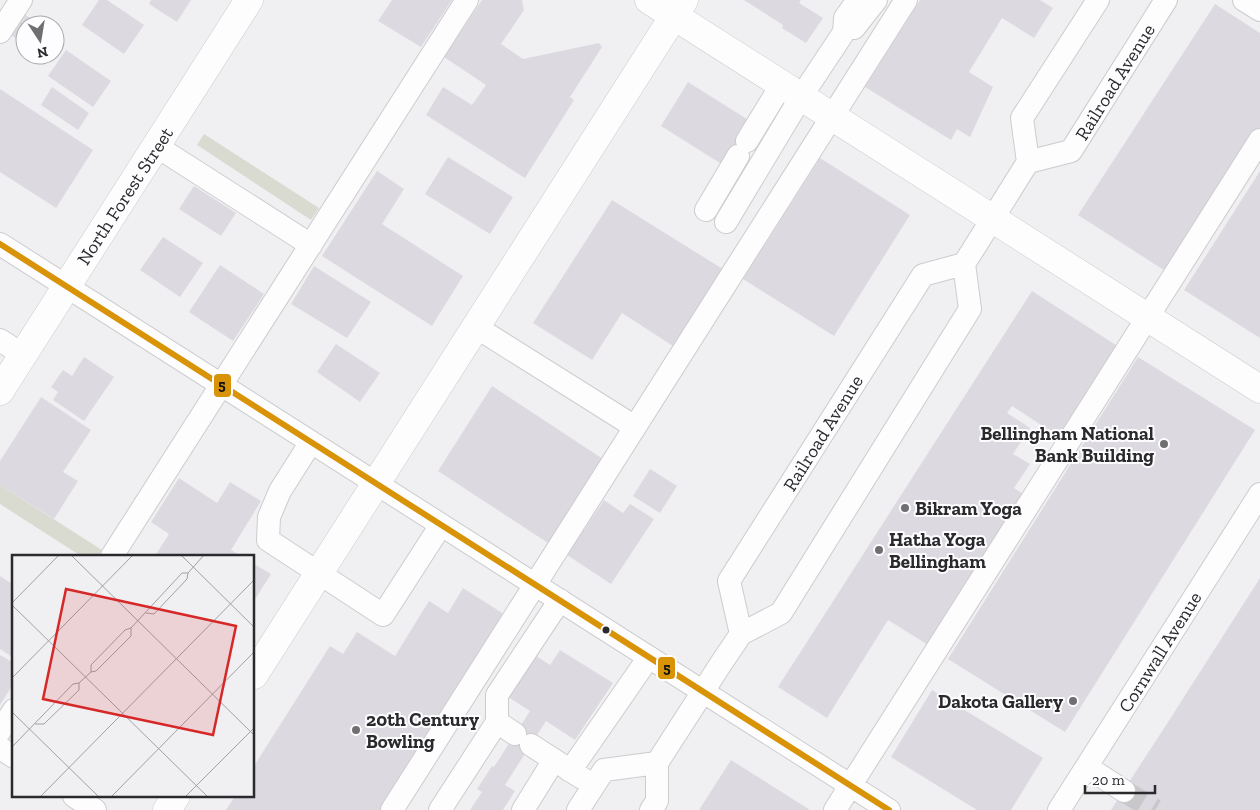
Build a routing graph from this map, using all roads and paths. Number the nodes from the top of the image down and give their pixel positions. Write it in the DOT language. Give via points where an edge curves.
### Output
graph roads {
  1 [pos="21,0"];
  2 [pos="249,0"];
  3 [pos="467,0"];
  4 [pos="649,0"];
  5 [pos="858,0"];
  6 [pos="876,0"];
  7 [pos="906,0"];
  8 [pos="1098,0"];
  9 [pos="1166,0"];
  10 [pos="679,8"];
  11 [pos="0,32"];
  12 [pos="844,32"];
  13 [pos="792,91"];
  14 [pos="832,116"];
  15 [pos="1260,140"];
  16 [pos="156,146"];
  17 [pos="1028,162"];
  18 [pos="706,210"];
  19 [pos="992,219"];
  20 [pos="726,222"];
  21 [pos="0,244"];
  22 [pos="310,245"];
  23 [pos="964,264"];
  24 [pos="67,286"];
  25 [pos="1147,317"];
  26 [pos="476,327"];
  27 [pos="0,340"];
  28 [pos="23,355"];
  29 [pos="221,385"];
  30 [pos="1260,389"];
  31 [pos="0,391"];
  32 [pos="635,427"];
  33 [pos="311,442"];
  34 [pos="376,483"];
  35 [pos="1260,494"];
  36 [pos="442,525"];
  37 [pos="113,555"];
  38 [pos="318,573"];
  39 [pos="535,585"];
  40 [pos="560,600"];
  41 [pos="741,634"];
  42 [pos="648,657"];
  43 [pos="255,672"];
  44 [pos="703,692"];
  45 [pos="12,713"];
  46 [pos="0,731"];
  47 [pos="514,734"];
  48 [pos="0,748"];
  49 [pos="12,756"];
  50 [pos="656,763"];
  51 [pos="562,765"];
  52 [pos="1086,767"];
  53 [pos="594,786"];
  54 [pos="850,786"];
  55 [pos="1124,790"];
  56 [pos="77,798"];
  57 [pos="175,798"];
  58 [pos="95,810"];
  59 [pos="167,810"];
  60 [pos="392,810"];
  61 [pos="440,810"];
  62 [pos="523,810"];
  63 [pos="578,810"];
  64 [pos="651,810"];
  65 [pos="835,810"];
  66 [pos="889,810"];
  67 [pos="1059,810"];
  1 -- 11 [label="street"];
  2 -- 16 [label="main road, North Forest Street"];
  3 -- 22 [label="street"];
  4 -- 10 [label="main road"];
  5 -- 12 [label="street" via="845,18"];
  6 -- 12 [label="street" via="857,26"];
  7 -- 14 [label="street"];
  8 -- 17 [label="street" via="1022,118"];
  9 -- 17 [label="street, Railroad Avenue" via="1071,151"];
  10 -- 13 [label="main road"];
  10 -- 26 [label="main road"];
  12 -- 13 [label="street"];
  13 -- 14 [label="main road"];
  13 -- 18 [label="street" via="743,148"];
  13 -- 20 [label="street"];
  14 -- 19 [label="main road"];
  14 -- 32 [label="street"];
  15 -- 25 [label="street"];
  16 -- 22 [label="street"];
  16 -- 24 [label="main road, North Forest Street"];
  17 -- 19 [label="street"];
  19 -- 23 [label="street"];
  19 -- 25 [label="main road"];
  21 -- 24 [label="street"];
  22 -- 29 [label="street"];
  23 -- 41 [label="street" via="970,309 781,613"];
  23 -- 41 [label="street, Railroad Avenue" via="924,275 729,581"];
  24 -- 28 [label="main road, North Forest Street"];
  24 -- 29 [label="street"];
  25 -- 30 [label="main road"];
  25 -- 54 [label="street"];
  26 -- 32 [label="street"];
  26 -- 34 [label="main road"];
  27 -- 28 [label="street"];
  28 -- 31 [label="main road, North Forest Street"];
  29 -- 33 [label="street"];
  29 -- 37 [label="street"];
  32 -- 39 [label="street"];
  33 -- 34 [label="street"];
  33 -- 38 [label="street" via="280,490 269,517 268,540"];
  34 -- 36 [label="street"];
  34 -- 38 [label="main road"];
  35 -- 52 [label="street, Cornwall Avenue"];
  36 -- 38 [label="street" via="383,615"];
  36 -- 39 [label="street"];
  38 -- 43 [label="main road"];
  39 -- 40 [label="street"];
  39 -- 60 [label="street"];
  40 -- 42 [label="street"];
  40 -- 47 [label="street" via="497,695"];
  41 -- 44 [label="street"];
  42 -- 44 [label="street"];
  42 -- 51 [label="street"];
  44 -- 50 [label="street"];
  44 -- 54 [label="street"];
  45 -- 46 [label="street"];
  47 -- 51 [label="street"];
  47 -- 61 [label="street"];
  48 -- 49 [label="street"];
  50 -- 53 [label="street" via="604,770"];
  50 -- 64 [label="street" via="657,801"];
  51 -- 53 [label="street"];
  51 -- 62 [label="street"];
  52 -- 55 [label="street"];
  52 -- 67 [label="street, Cornwall Avenue"];
  53 -- 63 [label="street"];
  54 -- 65 [label="street"];
  54 -- 66 [label="street"];
  56 -- 58 [label="street"];
  57 -- 59 [label="main road"];
}
